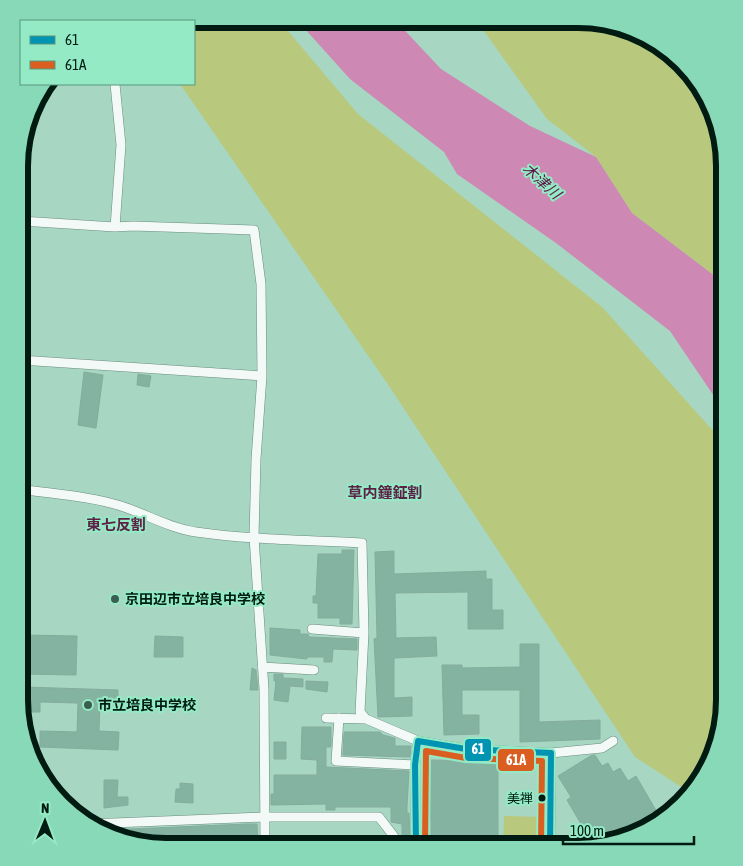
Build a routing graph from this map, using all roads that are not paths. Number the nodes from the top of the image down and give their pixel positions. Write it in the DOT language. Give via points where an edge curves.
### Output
graph roads {
  1 [pos="116,85"];
  2 [pos="27,221"];
  3 [pos="115,227"];
  4 [pos="27,360"];
  5 [pos="262,376"];
  6 [pos="27,490"];
  7 [pos="254,537"];
  8 [pos="312,629"];
  9 [pos="364,633"];
  10 [pos="262,667"];
  11 [pos="314,670"];
  12 [pos="326,718"];
  13 [pos="339,718"];
  14 [pos="366,719"];
  15 [pos="418,741"];
  16 [pos="613,741"];
  17 [pos="551,753"];
  18 [pos="415,765"];
  19 [pos="264,817"];
  20 [pos="103,823"];
  21 [pos="265,838"];
  22 [pos="395,838"];
  23 [pos="416,838"];
  24 [pos="550,838"];
  1 -- 3 [label="street" via="121,145"];
  2 -- 3 [label="street"];
  3 -- 5 [label="street" via="254,230 261,284"];
  4 -- 5 [label="street"];
  5 -- 7 [label="street"];
  6 -- 7 [label="street" via="118,505 167,525 195,532"];
  7 -- 9 [label="street" via="362,543"];
  7 -- 10 [label="street"];
  8 -- 9 [label="street"];
  9 -- 14 [label="street" via="360,712"];
  10 -- 11 [label="street"];
  10 -- 19 [label="street"];
  12 -- 13 [label="street"];
  13 -- 14 [label="street"];
  13 -- 18 [label="street" via="336,761"];
  14 -- 15 [label="street"];
  15 -- 17 [label="street" via="466,749"];
  15 -- 18 [label="street"];
  16 -- 17 [label="street" via="602,748"];
  17 -- 24 [label="street"];
  18 -- 23 [label="street"];
  19 -- 20 [label="street"];
  19 -- 21 [label="street"];
  19 -- 22 [label="street" via="379,817"];
}
